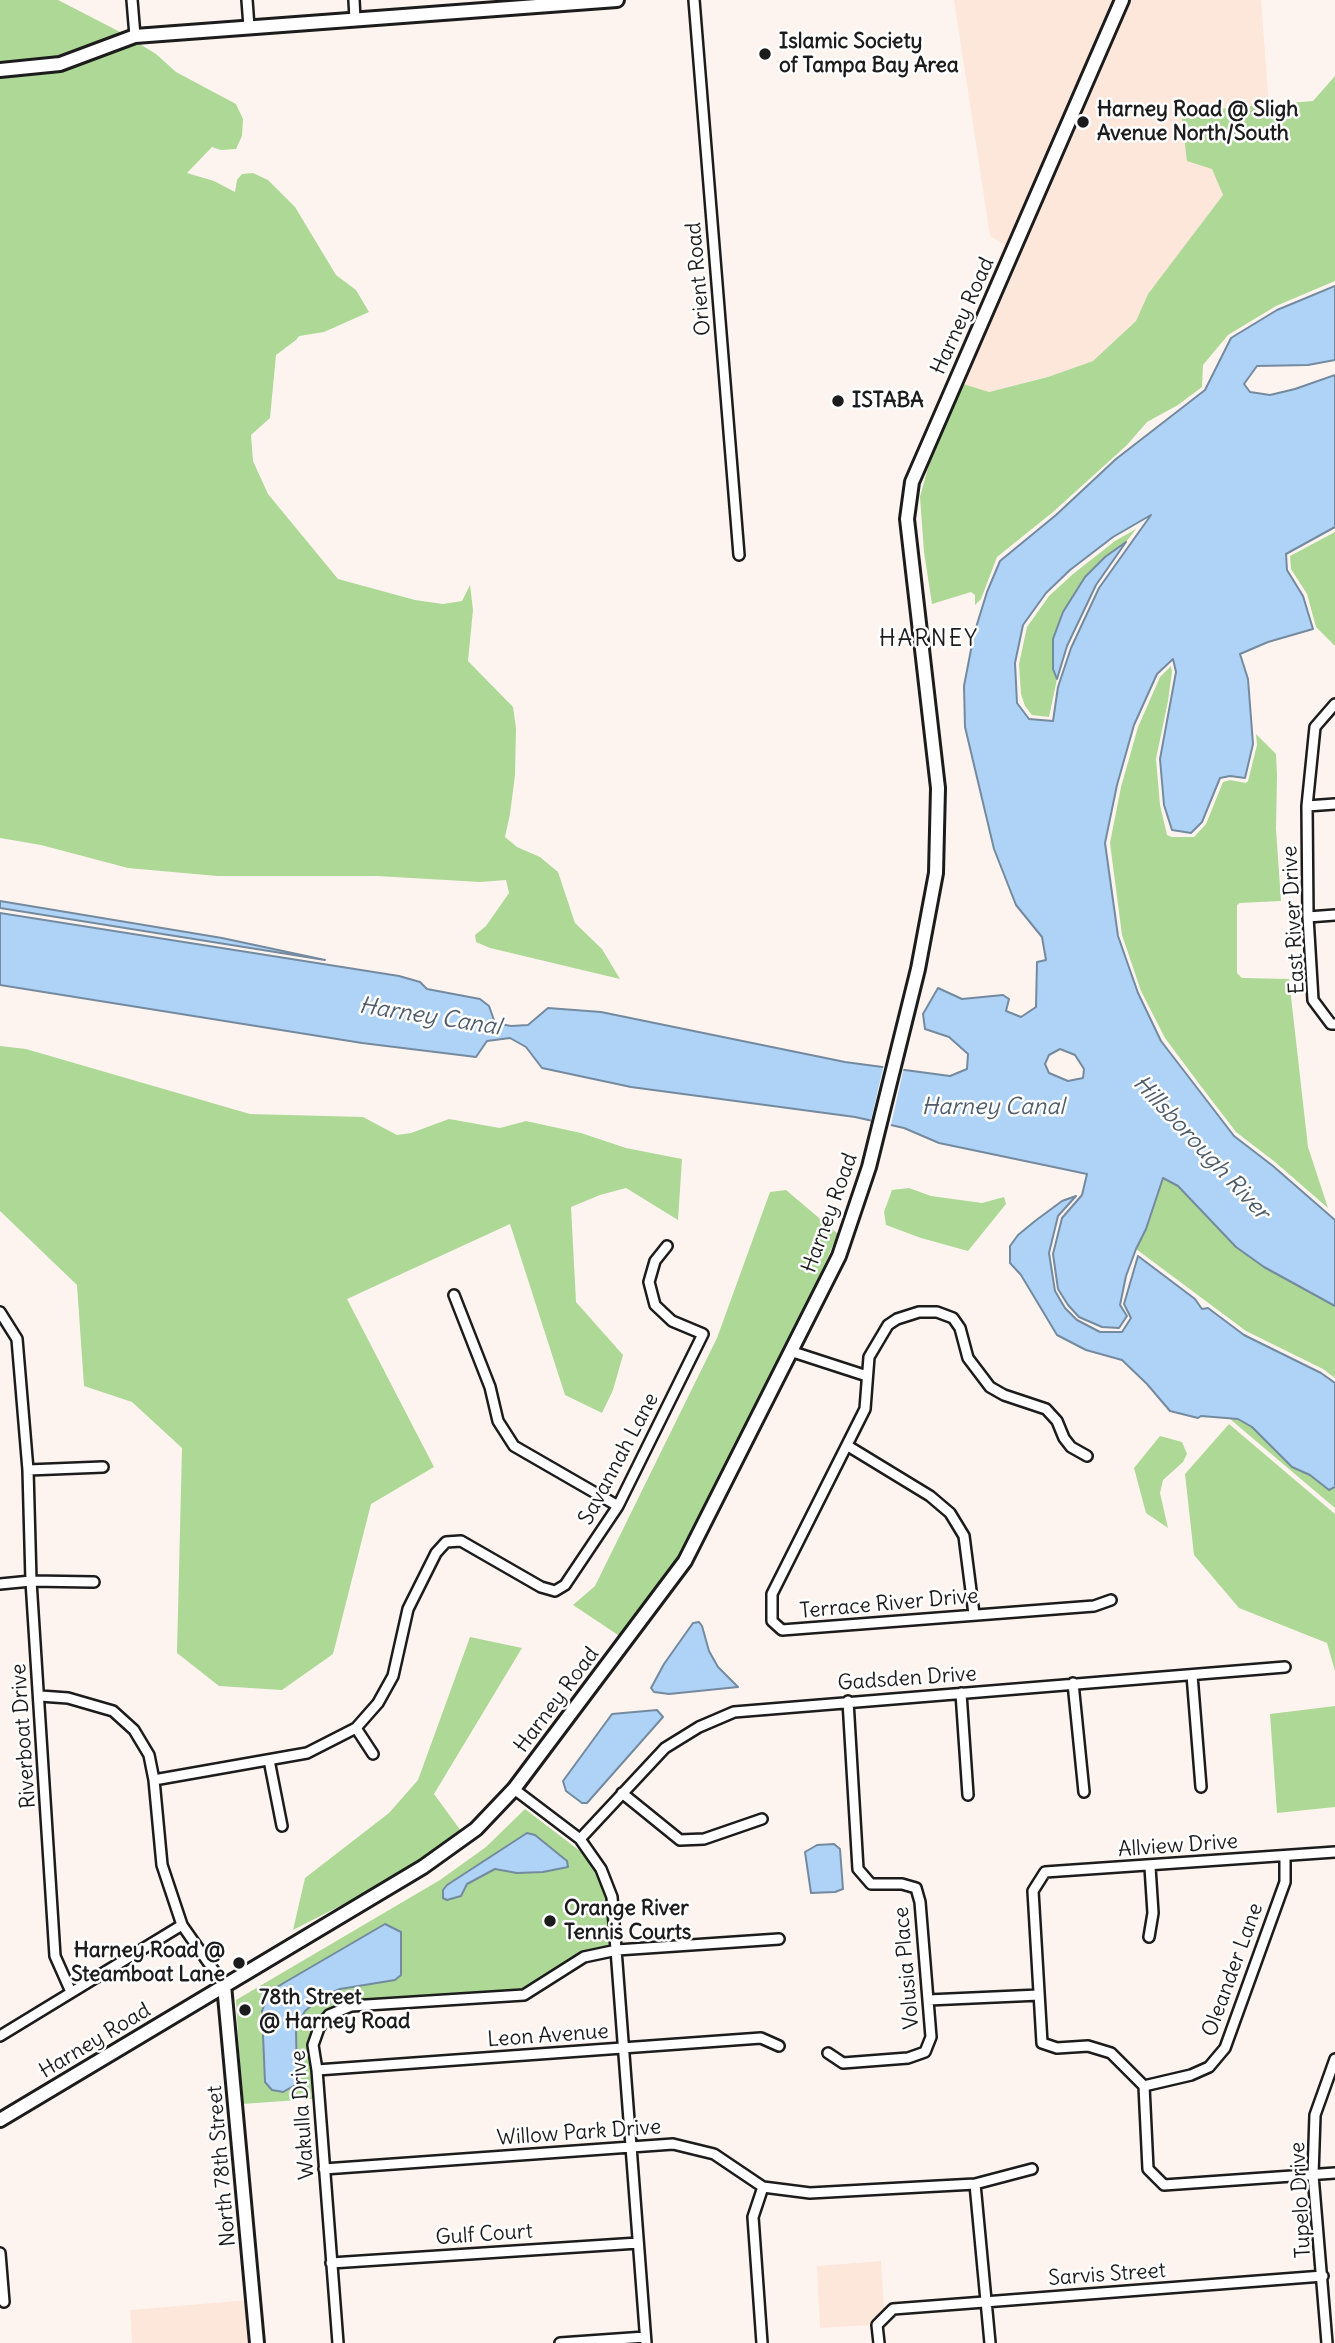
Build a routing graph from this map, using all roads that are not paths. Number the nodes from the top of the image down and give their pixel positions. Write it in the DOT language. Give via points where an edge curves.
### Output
graph roads {
  1 [pos="132,0"];
  2 [pos="247,0"];
  3 [pos="354,0"];
  4 [pos="617,0"];
  5 [pos="694,0"];
  6 [pos="1122,0"];
  7 [pos="355,19"];
  8 [pos="249,27"];
  9 [pos="135,36"];
  10 [pos="0,70"];
  11 [pos="739,555"];
  12 [pos="1335,704"];
  13 [pos="1335,804"];
  14 [pos="1307,806"];
  15 [pos="1335,915"];
  16 [pos="1308,917"];
  17 [pos="1335,1024"];
  18 [pos="667,1246"];
  19 [pos="454,1295"];
  20 [pos="0,1312"];
  21 [pos="790,1351"];
  22 [pos="867,1376"];
  23 [pos="848,1446"];
  24 [pos="1087,1455"];
  25 [pos="103,1467"];
  26 [pos="28,1470"];
  27 [pos="618,1507"];
  28 [pos="31,1581"];
  29 [pos="93,1582"];
  30 [pos="0,1584"];
  31 [pos="1111,1600"];
  32 [pos="974,1614"];
  33 [pos="1285,1667"];
  34 [pos="1192,1675"];
  35 [pos="1073,1683"];
  36 [pos="961,1693"];
  37 [pos="40,1696"];
  38 [pos="848,1701"];
  39 [pos="356,1728"];
  40 [pos="373,1754"];
  41 [pos="270,1760"];
  42 [pos="154,1780"];
  43 [pos="1201,1787"];
  44 [pos="514,1789"];
  45 [pos="1084,1792"];
  46 [pos="622,1793"];
  47 [pos="968,1795"];
  48 [pos="762,1819"];
  49 [pos="282,1826"];
  50 [pos="580,1839"];
  51 [pos="1335,1852"];
  52 [pos="1285,1856"];
  53 [pos="1150,1867"];
  54 [pos="182,1925"];
  55 [pos="1149,1937"];
  56 [pos="779,1939"];
  57 [pos="617,1950"];
  58 [pos="225,1986"];
  59 [pos="71,1992"];
  60 [pos="1039,1995"];
  61 [pos="928,2000"];
  62 [pos="0,2036"];
  63 [pos="779,2046"];
  64 [pos="624,2049"];
  65 [pos="828,2053"];
  66 [pos="1335,2059"];
  67 [pos="317,2070"];
  68 [pos="1144,2086"];
  69 [pos="0,2120"];
  70 [pos="631,2146"];
  71 [pos="324,2169"];
  72 [pos="1032,2169"];
  73 [pos="1335,2173"];
  74 [pos="1313,2175"];
  75 [pos="975,2184"];
  76 [pos="762,2187"];
  77 [pos="638,2243"];
  78 [pos="0,2253"];
  79 [pos="331,2263"];
  80 [pos="1323,2276"];
  81 [pos="5,2302"];
  82 [pos="986,2302"];
  83 [pos="645,2340"];
  84 [pos="257,2343"];
  85 [pos="338,2343"];
  86 [pos="560,2343"];
  87 [pos="762,2343"];
  88 [pos="878,2343"];
  89 [pos="989,2343"];
  90 [pos="1327,2343"];
  1 -- 9 [label="street"];
  2 -- 8 [label="street"];
  3 -- 7 [label="street"];
  4 -- 7 [label="street"];
  5 -- 11 [label="street, Orient Road"];
  6 -- 21 [label="street, Harney Road" via="912,482 907,519 937,788 936,873 877,1139 839,1256"];
  7 -- 8 [label="street"];
  8 -- 9 [label="street"];
  9 -- 10 [label="street" via="60,64"];
  12 -- 14 [label="street, East River Drive" via="1315,727"];
  13 -- 14 [label="street"];
  14 -- 16 [label="street, East River Drive"];
  15 -- 16 [label="street"];
  16 -- 17 [label="street, East River Drive" via="1313,1000"];
  18 -- 27 [label="street, Savannah Lane" via="654,1261 649,1282 655,1305 672,1321 703,1334"];
  19 -- 27 [label="street" via="490,1387 498,1421 513,1446"];
  20 -- 26 [label="street, Riverboat Drive" via="17,1339"];
  21 -- 22 [label="street"];
  21 -- 44 [label="street, Harney Road" via="685,1561"];
  22 -- 23 [label="street, Terrace River Drive" via="865,1409"];
  22 -- 24 [label="street, Terrace River Drive" via="869,1357 888,1325 919,1312 937,1312 953,1318 968,1358 990,1387 1046,1409 1071,1447"];
  23 -- 32 [label="street" via="950,1513 964,1536"];
  23 -- 32 [label="street, Terrace River Drive" via="772,1594 772,1621 782,1630"];
  25 -- 26 [label="street"];
  26 -- 28 [label="street, Riverboat Drive"];
  27 -- 39 [label="street, Savannah Lane" via="565,1585 555,1591 461,1541 446,1542 408,1609 393,1676"];
  28 -- 29 [label="street"];
  28 -- 30 [label="street"];
  28 -- 37 [label="street, Riverboat Drive"];
  31 -- 32 [label="street, Terrace River Drive" via="1094,1606"];
  33 -- 34 [label="street, Gadsden Drive"];
  34 -- 35 [label="street, Gadsden Drive"];
  34 -- 43 [label="street"];
  35 -- 36 [label="street, Gadsden Drive"];
  35 -- 45 [label="street"];
  36 -- 38 [label="street, Gadsden Drive"];
  36 -- 47 [label="street"];
  37 -- 42 [label="street" via="68,1698 113,1711 134,1730 149,1755"];
  37 -- 59 [label="street, Riverboat Drive" via="55,1956"];
  38 -- 46 [label="street, Gadsden Drive" via="734,1712 665,1748"];
  38 -- 61 [label="street, Volusia Place" via="858,1869 871,1884 916,1888"];
  39 -- 40 [label="street"];
  39 -- 41 [label="street, Savannah Lane" via="307,1753"];
  41 -- 42 [label="street, Savannah Lane"];
  41 -- 49 [label="street"];
  42 -- 54 [label="street" via="162,1865"];
  44 -- 50 [label="street"];
  44 -- 58 [label="street, Harney Road" via="476,1829 449,1849"];
  46 -- 48 [label="street" via="680,1840 704,1839"];
  46 -- 50 [label="street, Gadsden Drive"];
  50 -- 57 [label="street" via="601,1868 612,1897"];
  51 -- 52 [label="street, Allview Drive"];
  52 -- 53 [label="street, Allview Drive"];
  52 -- 68 [label="street, Oleander Lane" via="1285,1882 1225,2048 1209,2067"];
  53 -- 55 [label="street" via="1153,1913"];
  53 -- 60 [label="street, Allview Drive" via="1045,1872 1033,1891"];
  54 -- 58 [label="street"];
  54 -- 59 [label="street"];
  56 -- 57 [label="street, Wakulla Drive"];
  57 -- 64 [label="street"];
  57 -- 67 [label="street, Wakulla Drive" via="584,1957 524,1994 351,2006 330,2015 319,2028 313,2045"];
  58 -- 69 [label="street, Harney Road"];
  58 -- 84 [label="street, North 78th Street"];
  59 -- 62 [label="street"];
  60 -- 61 [label="street"];
  60 -- 68 [label="street" via="1042,2043 1057,2048 1088,2046 1111,2053"];
  61 -- 65 [label="street, Volusia Place" via="931,2037 925,2052 908,2058 843,2063"];
  63 -- 64 [label="street, Leon Avenue" via="761,2038"];
  64 -- 67 [label="street, Leon Avenue"];
  64 -- 70 [label="street"];
  66 -- 74 [label="street, Tupelo Drive" via="1315,2115"];
  67 -- 71 [label="street, Wakulla Drive"];
  68 -- 74 [label="street" via="1147,2169 1164,2185"];
  70 -- 71 [label="street, Willow Park Drive"];
  70 -- 76 [label="street, Willow Park Drive" via="673,2144 714,2154"];
  70 -- 77 [label="street"];
  71 -- 79 [label="street, Wakulla Drive"];
  72 -- 75 [label="street, Willow Park Drive"];
  73 -- 74 [label="street"];
  74 -- 80 [label="street, Tupelo Drive"];
  75 -- 76 [label="street, Willow Park Drive" via="810,2193"];
  75 -- 82 [label="street"];
  76 -- 87 [label="street" via="753,2217"];
  77 -- 79 [label="street, Gulf Court"];
  77 -- 83 [label="street"];
  78 -- 81 [label="street"];
  79 -- 85 [label="street, Wakulla Drive"];
  80 -- 82 [label="street, Sarvis Street"];
  80 -- 90 [label="street, Tupelo Drive"];
  82 -- 88 [label="street, Sarvis Street" via="893,2309 877,2325"];
  82 -- 89 [label="street"];
  83 -- 86 [label="street"];
}
